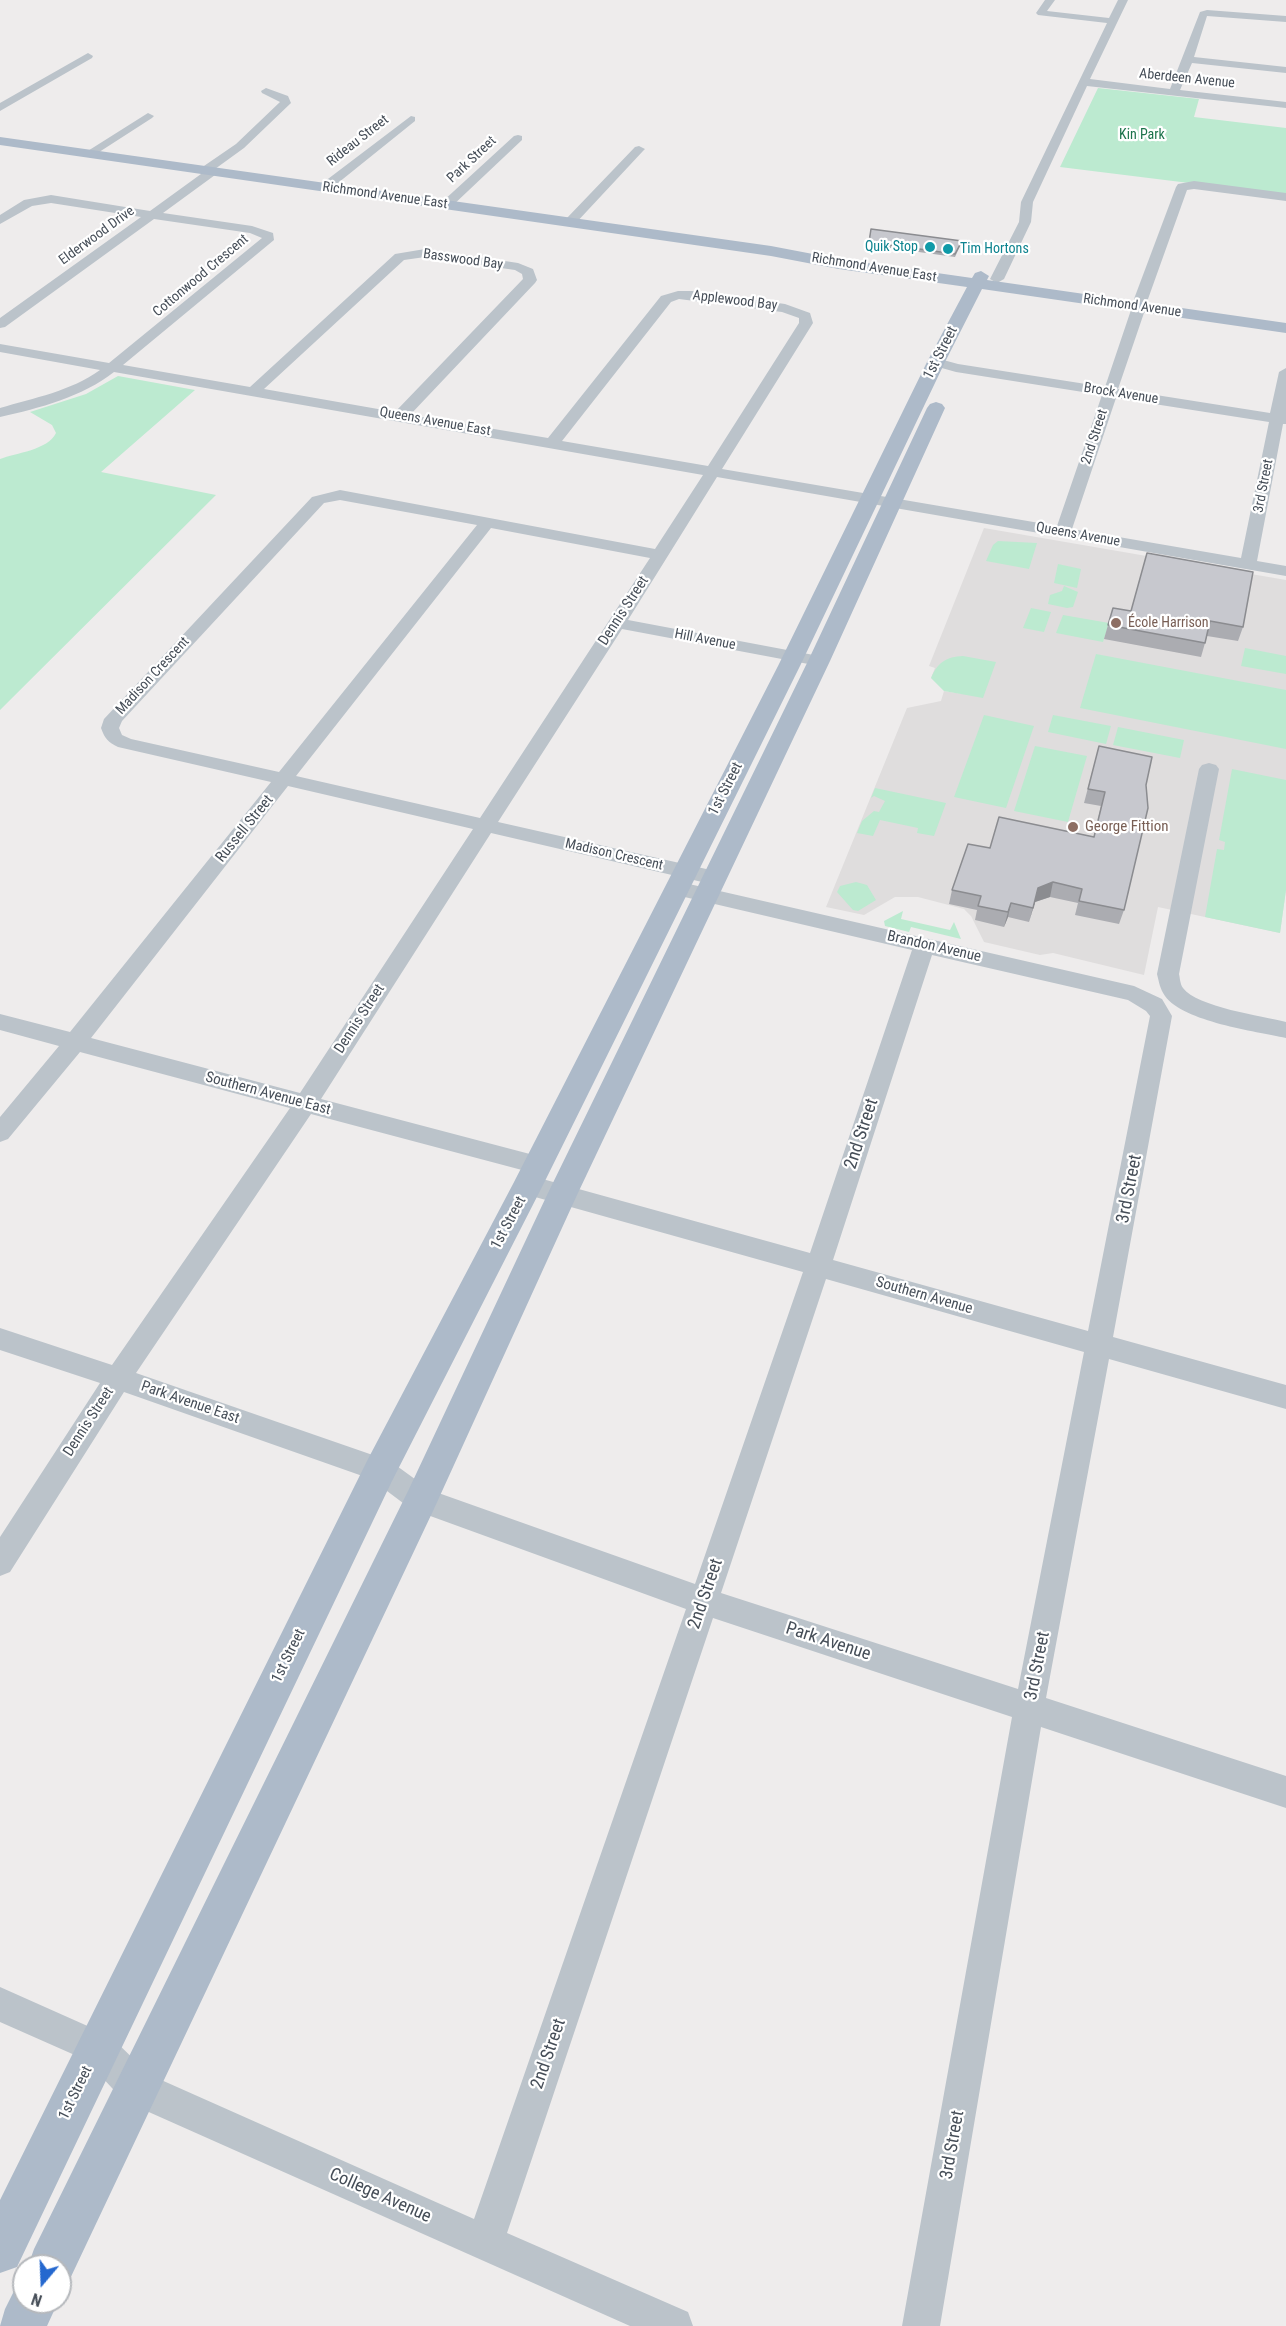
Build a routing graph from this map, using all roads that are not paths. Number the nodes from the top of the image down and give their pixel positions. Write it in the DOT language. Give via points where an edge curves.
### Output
graph roads {
  1 [pos="1050,0"];
  2 [pos="1123,0"];
  3 [pos="1286,19"];
  4 [pos="1113,21"];
  5 [pos="88,56"];
  6 [pos="1188,58"];
  7 [pos="1286,70"];
  8 [pos="1084,82"];
  9 [pos="266,91"];
  10 [pos="1173,93"];
  11 [pos="1286,105"];
  12 [pos="0,108"];
  13 [pos="148,116"];
  14 [pos="411,119"];
  15 [pos="518,138"];
  16 [pos="0,141"];
  17 [pos="639,149"];
  18 [pos="89,154"];
  19 [pos="210,169"];
  20 [pos="324,188"];
  21 [pos="1286,197"];
  22 [pos="1027,202"];
  23 [pos="446,205"];
  24 [pos="153,215"];
  25 [pos="1014,216"];
  26 [pos="0,220"];
  27 [pos="570,222"];
  28 [pos="988,277"];
  29 [pos="1140,303"];
  30 [pos="1286,319"];
  31 [pos="0,324"];
  32 [pos="1286,328"];
  33 [pos="0,348"];
  34 [pos="946,365"];
  35 [pos="113,367"];
  36 [pos="1286,372"];
  37 [pos="254,391"];
  38 [pos="1110,392"];
  39 [pos="0,413"];
  40 [pos="400,416"];
  41 [pos="1282,419"];
  42 [pos="552,443"];
  43 [pos="712,470"];
  44 [pos="880,500"];
  45 [pos="487,523"];
  46 [pos="1063,532"];
  47 [pos="660,555"];
  48 [pos="1248,564"];
  49 [pos="1286,571"];
  50 [pos="617,623"];
  51 [pos="806,658"];
  52 [pos="1209,769"];
  53 [pos="284,780"];
  54 [pos="483,826"];
  55 [pos="680,880"];
  56 [pos="711,887"];
  57 [pos="924,945"];
  58 [pos="1156,1009"];
  59 [pos="0,1022"];
  60 [pos="1286,1030"];
  61 [pos="75,1042"];
  62 [pos="305,1104"];
  63 [pos="0,1132"];
  64 [pos="533,1175"];
  65 [pos="562,1195"];
  66 [pos="818,1266"];
  67 [pos="0,1339"];
  68 [pos="1100,1345"];
  69 [pos="118,1378"];
  70 [pos="1286,1397"];
  71 [pos="380,1470"];
  72 [pos="421,1500"];
  73 [pos="0,1562"];
  74 [pos="704,1601"];
  75 [pos="1029,1709"];
  76 [pos="1286,1792"];
  77 [pos="0,2004"];
  78 [pos="98,2048"];
  79 [pos="137,2088"];
  80 [pos="485,2242"];
  81 [pos="0,2250"];
  82 [pos="57,2254"];
  83 [pos="674,2326"];
  84 [pos="921,2326"];
  1 -- 4 [label="street" via="1041,13"];
  2 -- 4 [label="street, 1st Street"];
  3 -- 6 [label="street" via="1203,14"];
  4 -- 8 [label="street, 1st Street"];
  5 -- 12 [label="street"];
  6 -- 7 [label="street"];
  6 -- 10 [label="street"];
  8 -- 10 [label="street, Aberdeen Avenue"];
  8 -- 22 [label="street, 1st Street"];
  9 -- 19 [label="street, Elderwood Drive" via="284,98 286,103"];
  10 -- 11 [label="street, Aberdeen Avenue"];
  13 -- 18 [label="street"];
  14 -- 20 [label="street, Rideau Street"];
  15 -- 23 [label="street, Park Street"];
  16 -- 18 [label="main road, Richmond Avenue East"];
  17 -- 27 [label="street"];
  18 -- 19 [label="main road, Richmond Avenue East"];
  19 -- 20 [label="main road, Richmond Avenue East"];
  19 -- 24 [label="street, Elderwood Drive"];
  20 -- 23 [label="main road, Richmond Avenue East"];
  21 -- 29 [label="street, 2nd Street" via="1187,186 1180,189"];
  22 -- 25 [label="street, 1st Street"];
  22 -- 28 [label="street, 1st Street" via="1025,222"];
  23 -- 27 [label="main road, Richmond Avenue East"];
  24 -- 26 [label="street" via="40,200"];
  24 -- 31 [label="street, Elderwood Drive"];
  24 -- 35 [label="street, Cottonwood Crescent" via="269,236"];
  27 -- 28 [label="main road, Richmond Avenue East" via="839,264"];
  28 -- 29 [label="main road, Richmond Avenue"];
  28 -- 34 [label="main road, 1st Street"];
  29 -- 30 [label="main road, Richmond Avenue"];
  29 -- 32 [label="main road, Richmond Avenue"];
  29 -- 38 [label="street, 2nd Street"];
  33 -- 35 [label="street, Queens Avenue East"];
  34 -- 38 [label="street, Brock Avenue"];
  34 -- 44 [label="main road, 1st Street"];
  35 -- 37 [label="street, Queens Avenue East"];
  35 -- 39 [label="street" via="82,388"];
  36 -- 41 [label="street, 3rd Street"];
  37 -- 40 [label="street, Queens Avenue East"];
  37 -- 40 [label="street, Basswood Bay" via="400,257 425,254 518,267 528,272 530,280"];
  38 -- 41 [label="street, Brock Avenue"];
  38 -- 46 [label="street, 2nd Street"];
  40 -- 42 [label="street, Queens Avenue East"];
  41 -- 48 [label="street, 3rd Street"];
  42 -- 43 [label="street, Queens Avenue East"];
  42 -- 43 [label="street, Applewood Bay" via="666,299 692,295 797,311 805,316 806,323"];
  43 -- 44 [label="street, Queens Avenue East"];
  43 -- 47 [label="street, Dennis Street"];
  44 -- 46 [label="street, Queens Avenue"];
  44 -- 51 [label="main road, 1st Street"];
  45 -- 47 [label="street, Madison Crescent"];
  45 -- 53 [label="street, Russell Street"];
  45 -- 53 [label="street, Madison Crescent" via="340,495 318,500 113,719 110,728 114,738 125,743"];
  46 -- 48 [label="street, Queens Avenue"];
  47 -- 50 [label="street, Dennis Street"];
  48 -- 49 [label="street, Queens Avenue"];
  50 -- 51 [label="street, Hill Avenue"];
  50 -- 54 [label="street, Dennis Street"];
  51 -- 55 [label="main road, 1st Street"];
  51 -- 56 [label="main road, 1st Street"];
  52 -- 60 [label="street" via="1168,974 1171,987 1200,1009"];
  53 -- 54 [label="street, Madison Crescent"];
  53 -- 61 [label="street, Russell Street"];
  54 -- 55 [label="street, Madison Crescent"];
  54 -- 62 [label="street, Dennis Street"];
  55 -- 56 [label="street, Madison Crescent"];
  55 -- 64 [label="main road, 1st Street"];
  56 -- 57 [label="street, Brandon Avenue"];
  56 -- 65 [label="main road, 1st Street"];
  57 -- 58 [label="street, Brandon Avenue" via="1134,994"];
  57 -- 66 [label="street, 2nd Street"];
  58 -- 68 [label="street, 3rd Street" via="1161,1023"];
  59 -- 61 [label="street, Southern Avenue East"];
  61 -- 62 [label="street, Southern Avenue East"];
  61 -- 63 [label="street, Russell Street"];
  62 -- 64 [label="street, Southern Avenue East"];
  62 -- 69 [label="street, Dennis Street"];
  64 -- 65 [label="street, Southern Avenue East"];
  64 -- 71 [label="main road, 1st Street"];
  65 -- 66 [label="street, Southern Avenue"];
  65 -- 72 [label="main road, 1st Street"];
  66 -- 68 [label="street, Southern Avenue"];
  66 -- 74 [label="street, 2nd Street"];
  67 -- 69 [label="street, Park Avenue East"];
  68 -- 70 [label="street, Southern Avenue"];
  68 -- 75 [label="street, 3rd Street"];
  69 -- 71 [label="street, Park Avenue East"];
  69 -- 73 [label="street, Dennis Street"];
  71 -- 72 [label="street, Park Avenue"];
  71 -- 78 [label="main road, 1st Street"];
  72 -- 74 [label="street, Park Avenue"];
  72 -- 79 [label="main road, 1st Street"];
  74 -- 75 [label="street, Park Avenue"];
  74 -- 80 [label="street, 2nd Street"];
  75 -- 76 [label="street, Park Avenue"];
  75 -- 84 [label="street, 3rd Street"];
  77 -- 78 [label="street"];
  78 -- 79 [label="street, College Avenue"];
  78 -- 81 [label="main road, 1st Street"];
  79 -- 80 [label="street, College Avenue"];
  79 -- 82 [label="main road, 1st Street"];
  80 -- 83 [label="street, College Avenue"];
}
